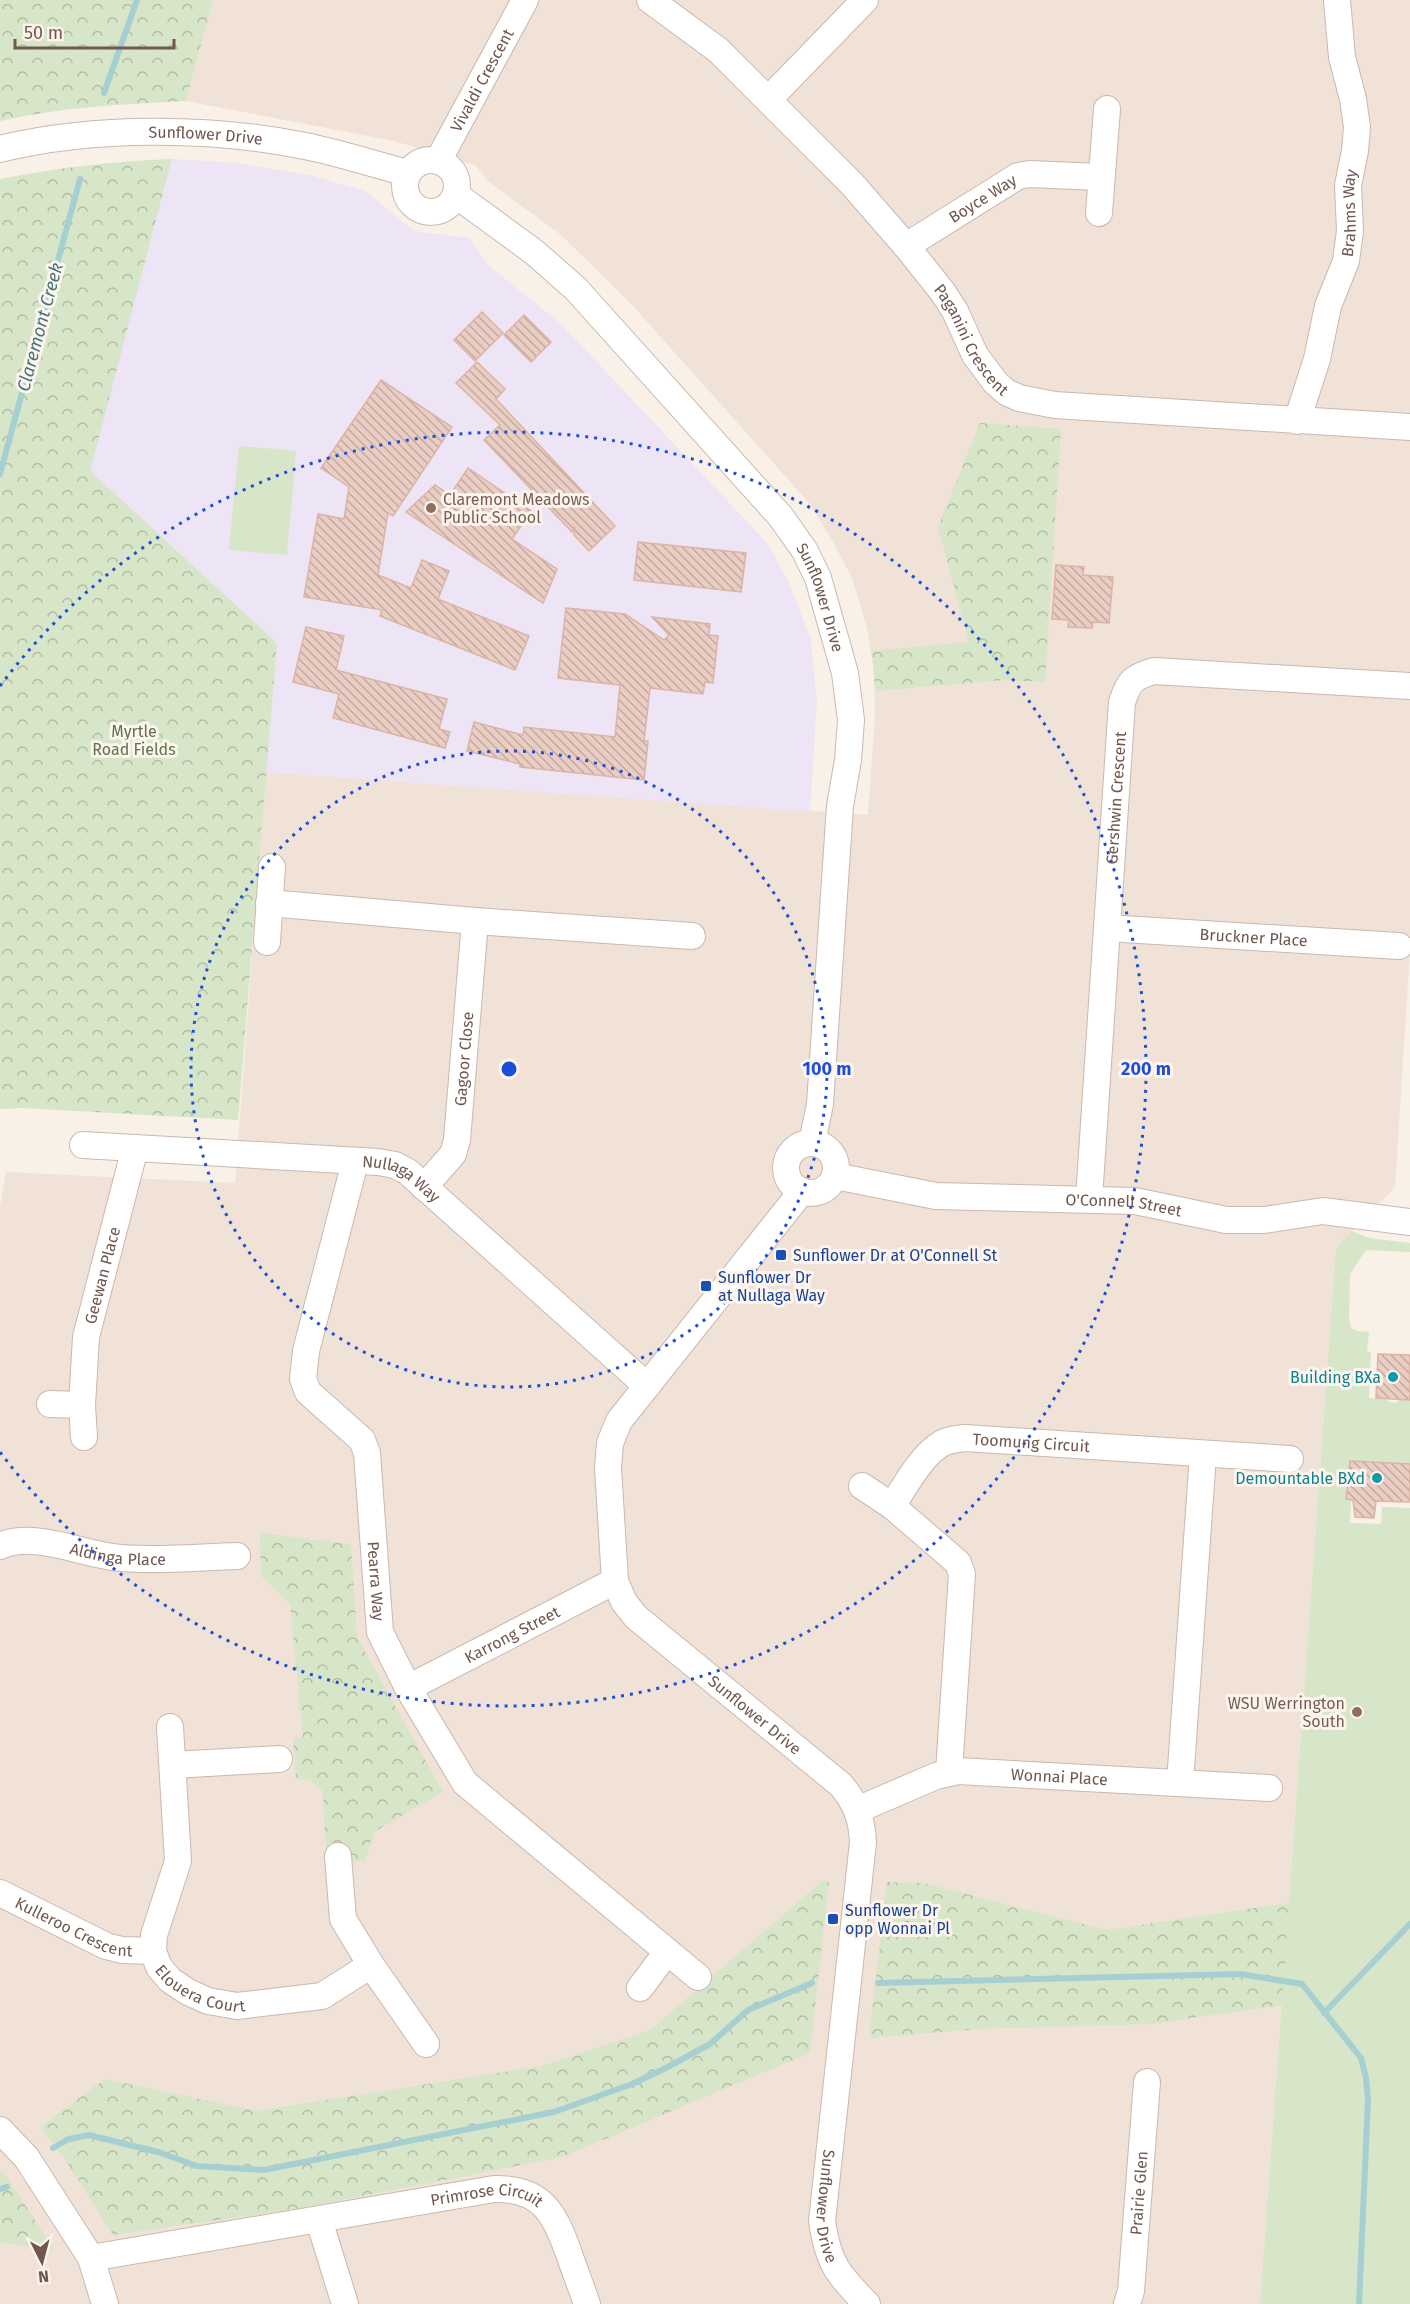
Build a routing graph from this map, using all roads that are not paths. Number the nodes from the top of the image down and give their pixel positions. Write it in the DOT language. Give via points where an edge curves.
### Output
graph roads {
  1 [pos="525,0"];
  2 [pos="650,0"];
  3 [pos="865,0"];
  4 [pos="1337,0"];
  5 [pos="769,99"];
  6 [pos="1107,109"];
  7 [pos="0,149"];
  8 [pos="438,161"];
  9 [pos="407,173"];
  10 [pos="1100,177"];
  11 [pos="456,195"];
  12 [pos="1099,213"];
  13 [pos="906,246"];
  14 [pos="1297,421"];
  15 [pos="1410,427"];
  16 [pos="1410,686"];
  17 [pos="272,867"];
  18 [pos="269,903"];
  19 [pos="475,921"];
  20 [pos="1107,928"];
  21 [pos="692,936"];
  22 [pos="267,942"];
  23 [pos="1399,946"];
  24 [pos="812,1143"];
  25 [pos="83,1145"];
  26 [pos="135,1148"];
  27 [pos="356,1162"];
  28 [pos="835,1176"];
  29 [pos="424,1187"];
  30 [pos="802,1191"];
  31 [pos="1089,1199"];
  32 [pos="1410,1222"];
  33 [pos="647,1386"];
  34 [pos="50,1404"];
  35 [pos="82,1405"];
  36 [pos="84,1437"];
  37 [pos="1203,1454"];
  38 [pos="1290,1459"];
  39 [pos="862,1486"];
  40 [pos="892,1506"];
  41 [pos="0,1546"];
  42 [pos="237,1556"];
  43 [pos="615,1581"];
  44 [pos="408,1688"];
  45 [pos="171,1727"];
  46 [pos="279,1759"];
  47 [pos="173,1765"];
  48 [pos="949,1772"];
  49 [pos="1180,1783"];
  50 [pos="1269,1788"];
  51 [pos="857,1810"];
  52 [pos="338,1856"];
  53 [pos="0,1893"];
  54 [pos="153,1951"];
  55 [pos="667,1952"];
  56 [pos="371,1965"];
  57 [pos="698,1977"];
  58 [pos="640,1988"];
  59 [pos="426,2044"];
  60 [pos="1147,2082"];
  61 [pos="0,2130"];
  62 [pos="319,2220"];
  63 [pos="91,2258"];
  64 [pos="105,2304"];
  65 [pos="345,2304"];
  66 [pos="587,2304"];
  67 [pos="867,2304"];
  68 [pos="1127,2304"];
  1 -- 8 [label="street, Vivaldi Crescent"];
  2 -- 5 [label="street, Paganini Crescent" via="718,50"];
  3 -- 5 [label="street"];
  4 -- 14 [label="street, Brahms Way" via="1342,57 1356,127 1348,185 1350,231 1346,261 1328,306 1317,359"];
  5 -- 13 [label="street, Paganini Crescent"];
  6 -- 10 [label="street"];
  7 -- 9 [label="street, Sunflower Drive" via="113,133 202,133 307,146"];
  8 -- 9 [label="street" via="422,161"];
  8 -- 11 [label="street" via="455,175"];
  9 -- 11 [label="street" via="405,194 409,202 424,212 445,209"];
  10 -- 12 [label="street"];
  10 -- 13 [label="street, Boyce Way" via="1018,176"];
  11 -- 24 [label="street, Sunflower Drive" via="534,252 576,289 781,517 818,578 845,673 851,728 840,806 820,1104"];
  13 -- 14 [label="street, Paganini Crescent" via="955,311 985,369 1006,392 1019,398 1055,405"];
  14 -- 15 [label="street, Paganini Crescent"];
  16 -- 20 [label="street, Gershwin Crescent" via="1154,671 1133,679 1122,702"];
  17 -- 18 [label="street"];
  18 -- 19 [label="street"];
  18 -- 22 [label="street"];
  19 -- 21 [label="street"];
  19 -- 29 [label="street, Gagoor Close" via="457,1140 453,1154"];
  20 -- 23 [label="street, Bruckner Place"];
  20 -- 31 [label="street, Gershwin Crescent"];
  24 -- 28 [label="street" via="832,1154 837,1168"];
  24 -- 30 [label="street" via="798,1147 786,1167 790,1182"];
  25 -- 26 [label="street, Nullaga Way"];
  26 -- 27 [label="street, Nullaga Way"];
  26 -- 35 [label="street, Geewan Place" via="86,1337"];
  27 -- 29 [label="street, Nullaga Way" via="395,1165"];
  27 -- 44 [label="street, Pearra Way" via="306,1351 303,1379 316,1401 362,1440 379,1625"];
  28 -- 30 [label="street" via="826,1189"];
  28 -- 31 [label="street, O'Connell Street" via="936,1196"];
  29 -- 33 [label="street, Nullaga Way"];
  30 -- 33 [label="street, Sunflower Drive"];
  31 -- 32 [label="street, O'Connell Street" via="1158,1204 1226,1220 1264,1220 1323,1211"];
  33 -- 43 [label="street, Sunflower Drive" via="619,1421 610,1443"];
  34 -- 35 [label="street"];
  35 -- 36 [label="street, Geewan Place"];
  37 -- 38 [label="street, Toomung Circuit"];
  37 -- 40 [label="street, Toomung Circuit" via="981,1438 950,1440 928,1455"];
  37 -- 49 [label="street"];
  39 -- 40 [label="street"];
  40 -- 48 [label="street" via="958,1563 962,1574"];
  41 -- 42 [label="street, Aldinga Place" via="42,1543 130,1559"];
  43 -- 44 [label="street, Karrong Street"];
  43 -- 51 [label="street, Sunflower Drive" via="636,1617 841,1785"];
  44 -- 55 [label="street, Pearra Way" via="465,1783"];
  45 -- 47 [label="street, Elouera Court"];
  46 -- 47 [label="street"];
  47 -- 54 [label="street, Elouera Court" via="177,1861 158,1920"];
  48 -- 49 [label="street, Wonnai Place"];
  48 -- 51 [label="street, Wonnai Place"];
  49 -- 50 [label="street, Wonnai Place"];
  51 -- 67 [label="street, Sunflower Drive" via="863,1842 822,2221 836,2271"];
  52 -- 56 [label="street" via="343,1919"];
  53 -- 54 [label="street, Kulleroo Crescent" via="106,1946"];
  54 -- 56 [label="street, Elouera Court" via="159,1967 178,1986 208,2001 229,2005 322,1996"];
  55 -- 57 [label="street, Pearra Way"];
  55 -- 58 [label="street"];
  56 -- 59 [label="street"];
  60 -- 68 [label="street, Prairie Glen"];
  61 -- 63 [label="street" via="26,2157"];
  62 -- 63 [label="street, Primrose Circuit"];
  62 -- 65 [label="street"];
  62 -- 66 [label="street, Primrose Circuit" via="494,2189 520,2191 536,2198 552,2213"];
  63 -- 64 [label="street"];
}
